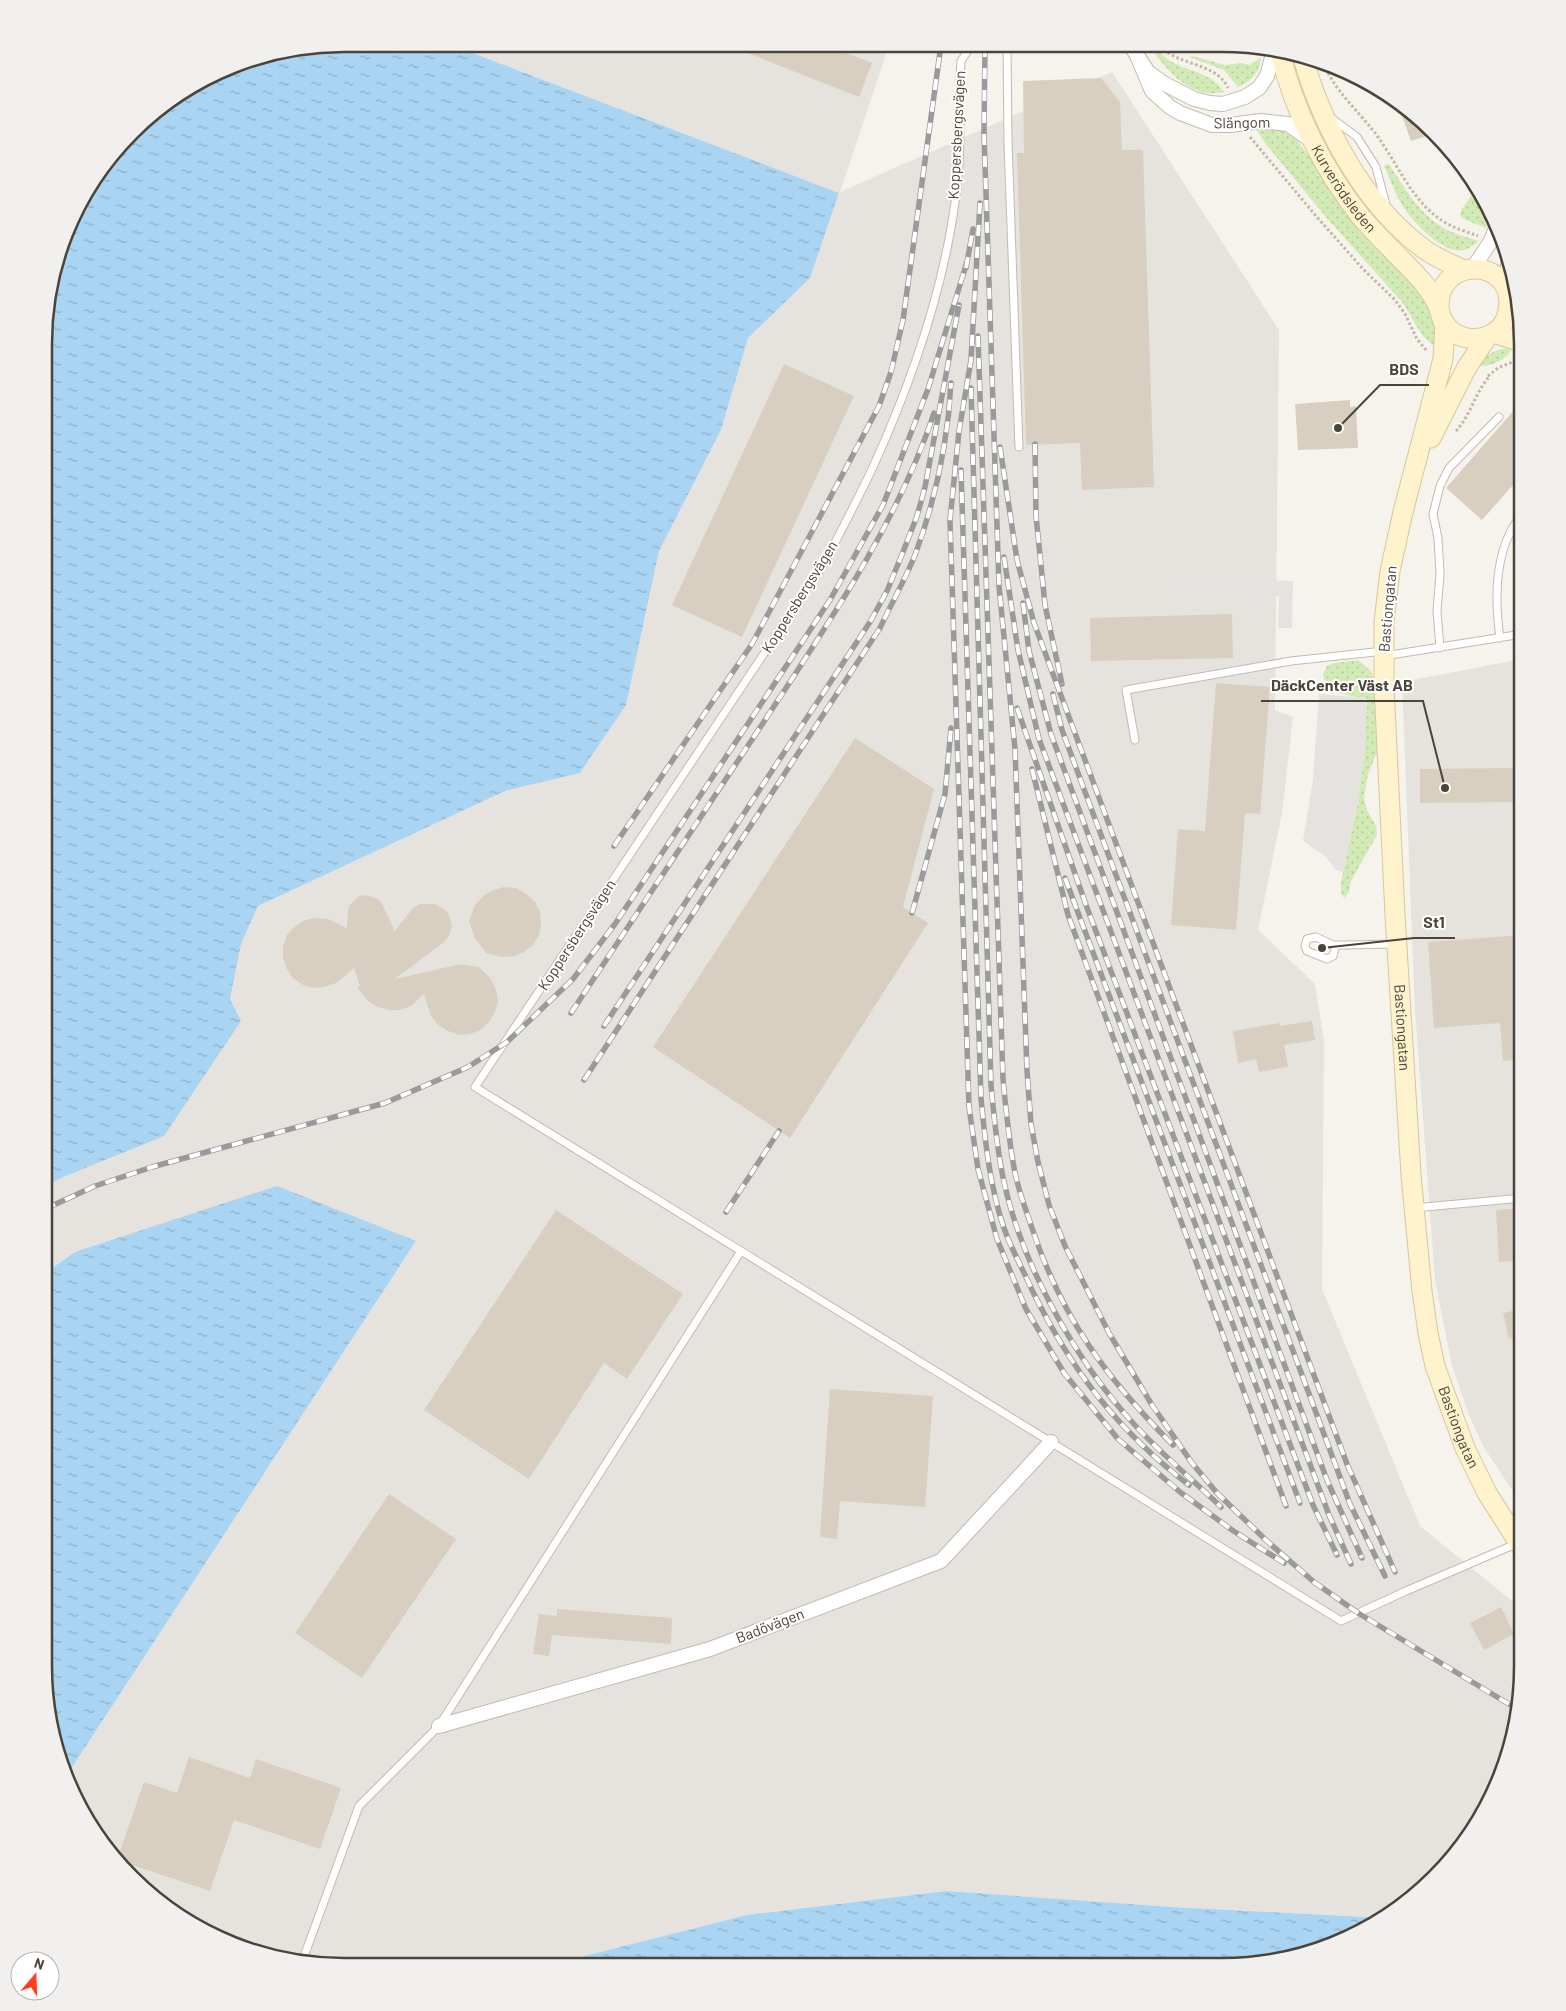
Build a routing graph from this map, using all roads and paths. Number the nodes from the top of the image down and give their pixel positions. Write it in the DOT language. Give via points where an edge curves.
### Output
graph roads {
  1 [pos="968,52"];
  2 [pos="1007,52"];
  3 [pos="1135,52"];
  4 [pos="1167,52"];
  5 [pos="1272,57"];
  6 [pos="1282,59"];
  7 [pos="1305,65"];
  8 [pos="1329,74"];
  9 [pos="1234,102"];
  10 [pos="1243,123"];
  11 [pos="1312,141"];
  12 [pos="1491,233"];
  13 [pos="1492,236"];
  14 [pos="1469,269"];
  15 [pos="1510,300"];
  16 [pos="1442,315"];
  17 [pos="1490,335"];
  18 [pos="1514,347"];
  19 [pos="1514,356"];
  20 [pos="1443,359"];
  21 [pos="1467,368"];
  22 [pos="1499,417"];
  23 [pos="1019,447"];
  24 [pos="1409,490"];
  25 [pos="1514,524"];
  26 [pos="1514,635"];
  27 [pos="1500,638"];
  28 [pos="1440,648"];
  29 [pos="1384,653"];
  30 [pos="1136,740"];
  31 [pos="1396,944"];
  32 [pos="1336,945"];
  33 [pos="1514,1199"];
  34 [pos="1414,1208"];
  35 [pos="741,1250"];
  36 [pos="1051,1442"];
  37 [pos="1514,1536"];
  38 [pos="1514,1548"];
  39 [pos="440,1726"];
  40 [pos="304,1956"];
  1 -- 35 [label="lane, Koppersbergsvägen" via="961,61 958,177 942,265 917,356 872,468 826,562 475,1087"];
  2 -- 23 [label="lane"];
  3 -- 9 [label="street, Slängom" via="1148,72 1178,92 1210,103"];
  3 -- 10 [label="street, Slängom" via="1152,91 1175,110 1212,125"];
  4 -- 9 [label="path" via="1218,75"];
  5 -- 9 [label="street, Slängom" via="1264,82"];
  6 -- 11 [label="main road, Kurverödsleden"];
  7 -- 14 [label="main road, Kurverödsleden" via="1321,110 1364,186 1390,218 1420,246 1444,261"];
  8 -- 12 [label="path" via="1427,208 1446,223"];
  10 -- 11 [label="street, Slängom" via="1288,124"];
  10 -- 20 [label="path" via="1252,141 1363,270 1400,307 1422,347"];
  11 -- 16 [label="main road, Kurverödsleden" via="1361,217 1423,282"];
  13 -- 14 [label="street"];
  14 -- 15 [label="main road, Kurverödsleden" via="1492,273"];
  14 -- 16 [label="main road" via="1453,275 1445,284 1440,295"];
  15 -- 17 [label="main road" via="1505,321"];
  16 -- 17 [label="main road, Kurverödsleden" via="1456,334 1477,339"];
  16 -- 20 [label="main road, Bastiongatan"];
  17 -- 18 [label="main road, Kurverödsleden"];
  17 -- 21 [label="main road, Bastiongatan"];
  19 -- 21 [label="path" via="1490,376"];
  20 -- 24 [label="main road, Bastiongatan"];
  21 -- 24 [label="main road, Bastiongatan" via="1436,424"];
  22 -- 28 [label="lane" via="1449,468 1440,486 1433,514 1440,574 1437,611"];
  24 -- 29 [label="main road, Bastiongatan" via="1390,571"];
  25 -- 27 [label="lane" via="1502,552 1496,584"];
  26 -- 27 [label="lane"];
  27 -- 28 [label="lane"];
  28 -- 29 [label="lane"];
  29 -- 30 [label="lane" via="1291,661 1126,690"];
  29 -- 31 [label="main road, Bastiongatan"];
  31 -- 32 [label="lane"];
  31 -- 34 [label="main road, Bastiongatan"];
  33 -- 34 [label="lane"];
  34 -- 37 [label="main road, Bastiongatan" via="1422,1291 1435,1366 1465,1448 1487,1493"];
  35 -- 36 [label="lane"];
  35 -- 39 [label="lane"];
  36 -- 38 [label="lane" via="1341,1621"];
  36 -- 39 [label="street, Badövägen" via="941,1561 710,1649"];
  39 -- 40 [label="lane" via="359,1806"];
}
